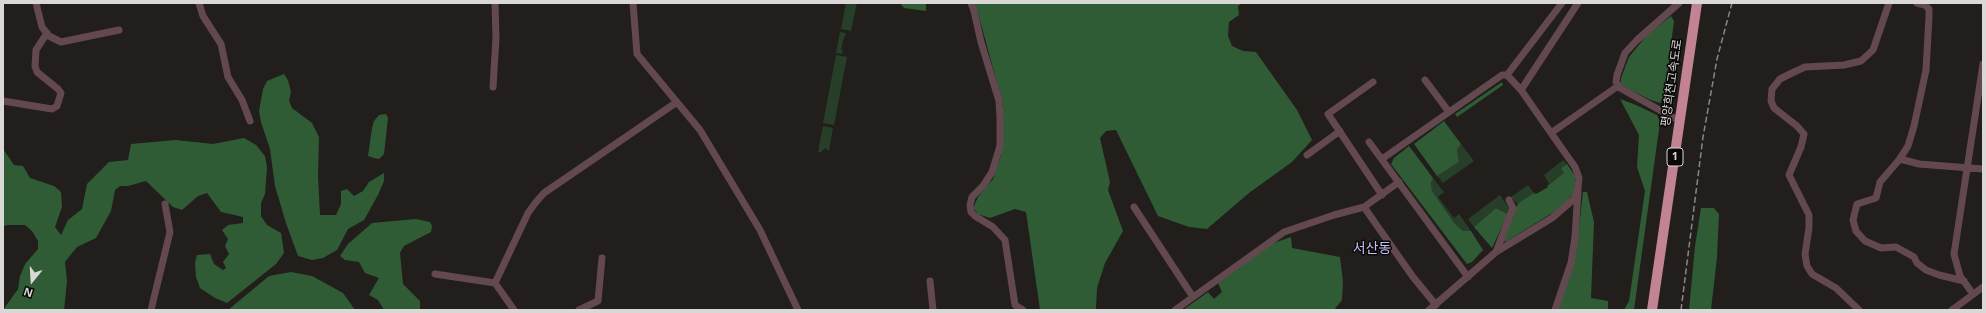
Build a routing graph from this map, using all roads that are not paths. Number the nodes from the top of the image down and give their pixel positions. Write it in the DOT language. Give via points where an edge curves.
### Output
graph roads {
  1 [pos="36,3"];
  2 [pos="199,3"];
  3 [pos="496,3"];
  4 [pos="633,3"];
  5 [pos="971,3"];
  6 [pos="1562,3"];
  7 [pos="1578,3"];
  8 [pos="1679,3"];
  9 [pos="1690,3"];
  10 [pos="1697,3"];
  11 [pos="1889,3"];
  12 [pos="1917,3"];
  13 [pos="119,30"];
  14 [pos="47,32"];
  15 [pos="1983,64"];
  16 [pos="1507,75"];
  17 [pos="1425,80"];
  18 [pos="1373,82"];
  19 [pos="1618,86"];
  20 [pos="493,87"];
  21 [pos="1521,90"];
  22 [pos="3,101"];
  23 [pos="677,102"];
  24 [pos="1449,112"];
  25 [pos="1674,118"];
  26 [pos="250,121"];
  27 [pos="1340,131"];
  28 [pos="1551,133"];
  29 [pos="1369,142"];
  30 [pos="1307,155"];
  31 [pos="1382,159"];
  32 [pos="1900,159"];
  33 [pos="1968,168"];
  34 [pos="1983,169"];
  35 [pos="1399,182"];
  36 [pos="1578,188"];
  37 [pos="1382,194"];
  38 [pos="1508,200"];
  39 [pos="165,204"];
  40 [pos="1364,206"];
  41 [pos="1134,207"];
  42 [pos="1496,252"];
  43 [pos="602,258"];
  44 [pos="435,274"];
  45 [pos="1468,277"];
  46 [pos="930,281"];
  47 [pos="1964,281"];
  48 [pos="495,283"];
  49 [pos="1983,287"];
  50 [pos="1973,294"];
  51 [pos="1193,297"];
  52 [pos="1436,305"];
  53 [pos="151,310"];
  54 [pos="514,310"];
  55 [pos="579,310"];
  56 [pos="798,310"];
  57 [pos="933,310"];
  58 [pos="1023,310"];
  59 [pos="1175,310"];
  60 [pos="1430,310"];
  61 [pos="1555,310"];
  62 [pos="1648,310"];
  63 [pos="1652,310"];
  64 [pos="1860,310"];
  65 [pos="1952,310"];
  1 -- 14 [label="street" via="42,27"];
  2 -- 26 [label="street" via="203,16 221,44 228,77 242,100"];
  3 -- 20 [label="street"];
  4 -- 23 [label="street" via="637,54"];
  5 -- 58 [label="street" via="999,101 1000,146 992,172 972,197 970,205 976,216 993,227 1005,240 1015,306"];
  6 -- 16 [label="street"];
  7 -- 21 [label="street"];
  8 -- 19 [label="street" via="1651,26 1625,53 1617,75"];
  9 -- 25 [label="highway, 평양희천고속도로 / 1"];
  10 -- 63 [label="highway, 평양희천고속도로 / 1"];
  11 -- 64 [label="street" via="1873,50 1861,61 1844,65 1805,67 1780,79 1772,89 1771,101 1774,108 1804,134 1789,175 1809,215 1805,254 1807,266 1812,274 1836,288"];
  12 -- 32 [label="street" via="1929,9 1926,70 1914,126 1908,146"];
  13 -- 14 [label="street" via="67,42 54,40"];
  14 -- 22 [label="street" via="36,50 36,66 37,72 58,89 60,93 57,106 52,109"];
  15 -- 33 [label="street"];
  16 -- 21 [label="street"];
  16 -- 24 [label="street" via="1502,75"];
  17 -- 24 [label="street"];
  18 -- 27 [label="street" via="1328,114"];
  19 -- 25 [label="street"];
  19 -- 28 [label="street"];
  21 -- 28 [label="street"];
  23 -- 48 [label="street" via="544,193 528,212"];
  23 -- 56 [label="street" via="700,130 760,230"];
  24 -- 31 [label="street"];
  25 -- 62 [label="highway, 평양희천고속도로 / 1"];
  27 -- 30 [label="street"];
  27 -- 37 [label="street"];
  28 -- 36 [label="street" via="1575,167 1579,178"];
  29 -- 31 [label="street"];
  31 -- 35 [label="street"];
  32 -- 33 [label="street" via="1919,164"];
  32 -- 47 [label="street" via="1880,182 1876,198 1857,204 1853,220 1856,231 1865,241 1881,248 1896,247 1906,251 1926,270"];
  33 -- 34 [label="street"];
  33 -- 47 [label="street" via="1954,254 1960,276"];
  35 -- 37 [label="street"];
  35 -- 45 [label="street"];
  36 -- 42 [label="street" via="1574,199 1552,218"];
  36 -- 61 [label="street" via="1578,210 1571,263"];
  37 -- 40 [label="street"];
  38 -- 42 [label="street" via="1513,208"];
  39 -- 53 [label="street" via="170,232"];
  40 -- 51 [label="street" via="1284,232"];
  40 -- 52 [label="street" via="1413,277"];
  41 -- 51 [label="street"];
  42 -- 45 [label="street"];
  43 -- 55 [label="street" via="598,300"];
  44 -- 48 [label="street"];
  45 -- 52 [label="street"];
  46 -- 57 [label="street"];
  47 -- 50 [label="street"];
  48 -- 54 [label="street"];
  49 -- 50 [label="street"];
  50 -- 65 [label="street"];
  51 -- 59 [label="street"];
  52 -- 60 [label="street"];
}
